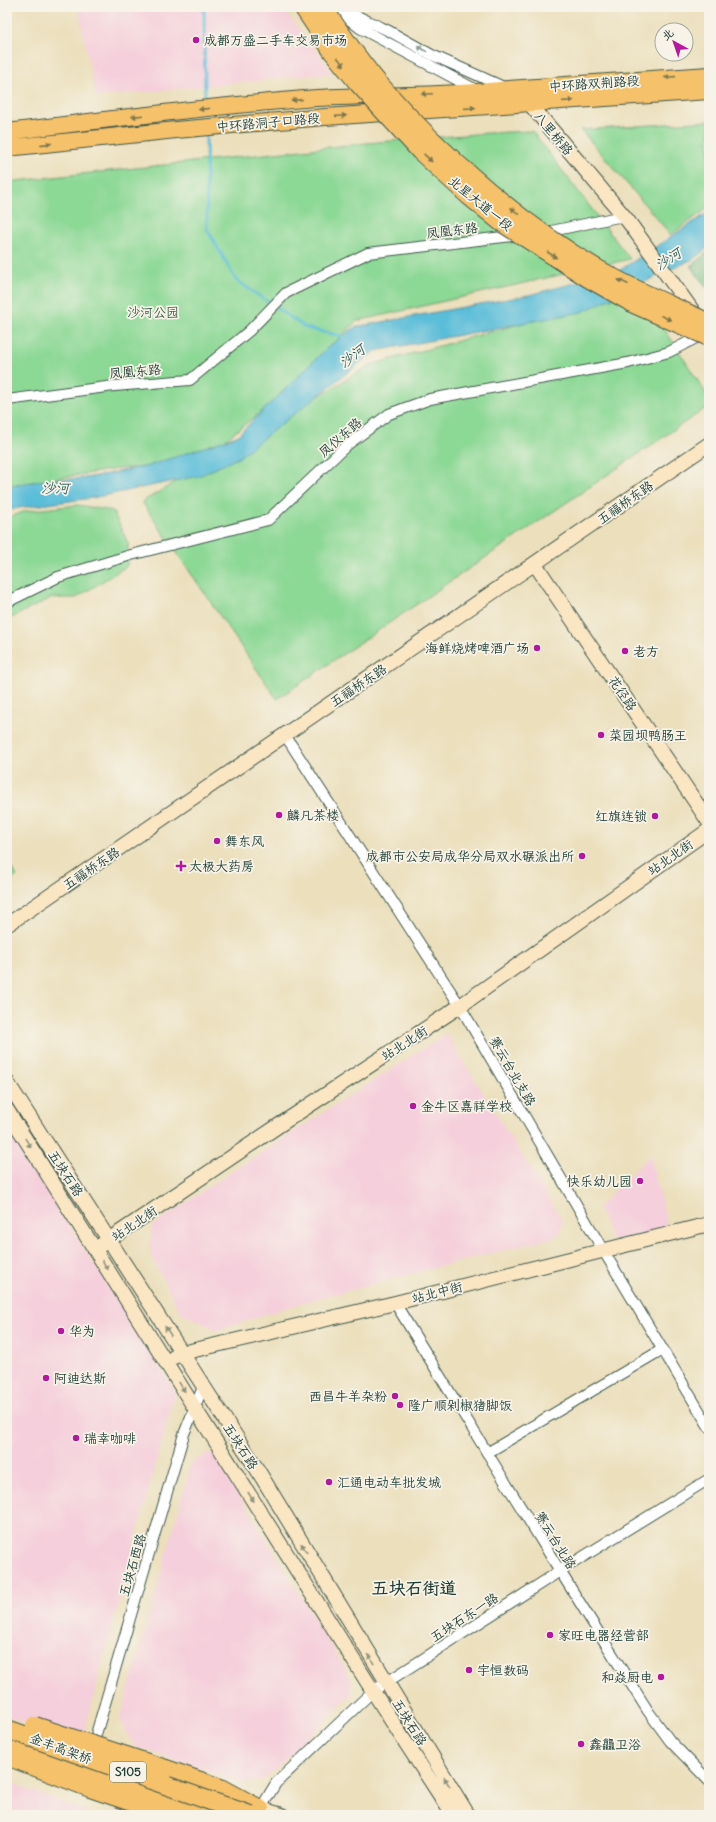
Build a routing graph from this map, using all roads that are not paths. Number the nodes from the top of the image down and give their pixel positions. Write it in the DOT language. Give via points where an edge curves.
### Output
graph roads {
  1 [pos="303,7"];
  2 [pos="323,7"];
  3 [pos="333,7"];
  4 [pos="338,7"];
  5 [pos="709,75"];
  6 [pos="508,89"];
  7 [pos="709,91"];
  8 [pos="480,92"];
  9 [pos="530,104"];
  10 [pos="7,132"];
  11 [pos="7,148"];
  12 [pos="628,221"];
  13 [pos="709,331"];
  14 [pos="7,400"];
  15 [pos="709,444"];
  16 [pos="535,564"];
  17 [pos="7,602"];
  18 [pos="285,735"];
  19 [pos="709,822"];
  20 [pos="709,830"];
  21 [pos="7,925"];
  22 [pos="460,1006"];
  23 [pos="7,1082"];
  24 [pos="7,1110"];
  25 [pos="709,1224"];
  26 [pos="109,1240"];
  27 [pos="94,1249"];
  28 [pos="602,1250"];
  29 [pos="395,1303"];
  30 [pos="664,1349"];
  31 [pos="182,1353"];
  32 [pos="166,1360"];
  33 [pos="203,1387"];
  34 [pos="194,1407"];
  35 [pos="709,1427"];
  36 [pos="487,1454"];
  37 [pos="709,1479"];
  38 [pos="560,1571"];
  39 [pos="386,1682"];
  40 [pos="373,1691"];
  41 [pos="7,1716"];
  42 [pos="7,1724"];
  43 [pos="7,1729"];
  44 [pos="7,1743"];
  45 [pos="7,1748"];
  46 [pos="90,1753"];
  47 [pos="7,1756"];
  48 [pos="709,1781"];
  49 [pos="256,1813"];
  50 [pos="170,1815"];
  51 [pos="189,1815"];
  52 [pos="214,1815"];
  53 [pos="282,1815"];
  54 [pos="453,1815"];
  55 [pos="468,1815"];
  1 -- 13 [label="highway, 北星大道一段, one-way, bridge" via="333,52 358,83 420,151 501,222 588,278 634,304"];
  13 -- 2 [label="highway, 北星大道一段, one-way, bridge" via="569,251 486,189 424,133 380,85"];
  3 -- 8 [label="street" via="360,28"];
  6 -- 4 [label="street, 八里桥路, one-way" via="432,55"];
  5 -- 6 [label="main road, 中环路双荆路段, one-way"];
  6 -- 8 [label="main road, 中环路双荆路段"];
  6 -- 9 [label="main road, 八里桥路"];
  9 -- 7 [label="main road, 中环路双荆路段, one-way"];
  8 -- 10 [label="main road, 中环路洞子口路段, one-way" via="318,98"];
  11 -- 9 [label="main road, 中环路洞子口路段, one-way" via="325,117"];
  9 -- 12 [label="main road, 八里桥路"];
  12 -- 13 [label="main road, 八里桥路"];
  12 -- 14 [label="street, 凤凰东路" via="618,218 546,232 368,254 286,293 249,331 190,380 114,386"];
  13 -- 17 [label="street, 凤仪东路" via="669,352 628,363 430,399 389,414 347,445 268,520 131,555 58,577"];
  15 -- 16 [label="main road, 五福桥东路"];
  16 -- 18 [label="main road, 五福桥东路"];
  16 -- 19 [label="main road, 花径路"];
  18 -- 21 [label="main road, 五福桥东路"];
  18 -- 22 [label="street, 赛云台北支路"];
  20 -- 22 [label="main road, 站北北街"];
  22 -- 26 [label="main road, 站北北街"];
  22 -- 28 [label="street, 赛云台北支路"];
  23 -- 26 [label="main road, 五块石路"];
  24 -- 27 [label="main road, 五块石路, one-way"];
  25 -- 28 [label="main road, 站北中街"];
  26 -- 27 [label="main road, 站北北街"];
  31 -- 26 [label="main road, 五块石路, one-way"];
  27 -- 32 [label="main road, 五块石路, one-way"];
  28 -- 29 [label="main road, 站北中街"];
  28 -- 30 [label="street, 赛云台北支路"];
  29 -- 31 [label="main road, 站北中街"];
  29 -- 36 [label="street, 赛云台北路"];
  30 -- 35 [label="street, 赛云台北支路"];
  30 -- 36 [label="street"];
  31 -- 32 [label="main road, 站北中街"];
  31 -- 33 [label="main road, 五块石路"];
  32 -- 34 [label="main road, 五块石路, one-way"];
  33 -- 34 [label="street, 五块石西路"];
  39 -- 33 [label="main road, 五块石路, one-way" via="257,1469"];
  34 -- 40 [label="main road, 五块石路, one-way"];
  34 -- 46 [label="street, 五块石西路"];
  36 -- 38 [label="street, 赛云台北路"];
  37 -- 38 [label="street, 五块石东一路"];
  38 -- 39 [label="street, 五块石东一路"];
  38 -- 48 [label="street, 赛云台北路" via="648,1711 670,1741"];
  39 -- 40 [label="street, 五块石东一路"];
  55 -- 39 [label="main road, 五块石路, one-way"];
  40 -- 49 [label="street, 五块石东一路" via="276,1783"];
  40 -- 54 [label="main road, 五块石路"];
  41 -- 49 [label="highway, bridge" via="223,1789"];
  42 -- 46 [label="main road"];
  43 -- 49 [label="highway, 金丰高架桥 / S105, bridge"];
  44 -- 52 [label="highway, 金丰高架桥 / S105"];
  45 -- 51 [label="main road"];
  46 -- 49 [label="main road"];
  47 -- 50 [label="highway"];
  49 -- 53 [label="main road"];
}
